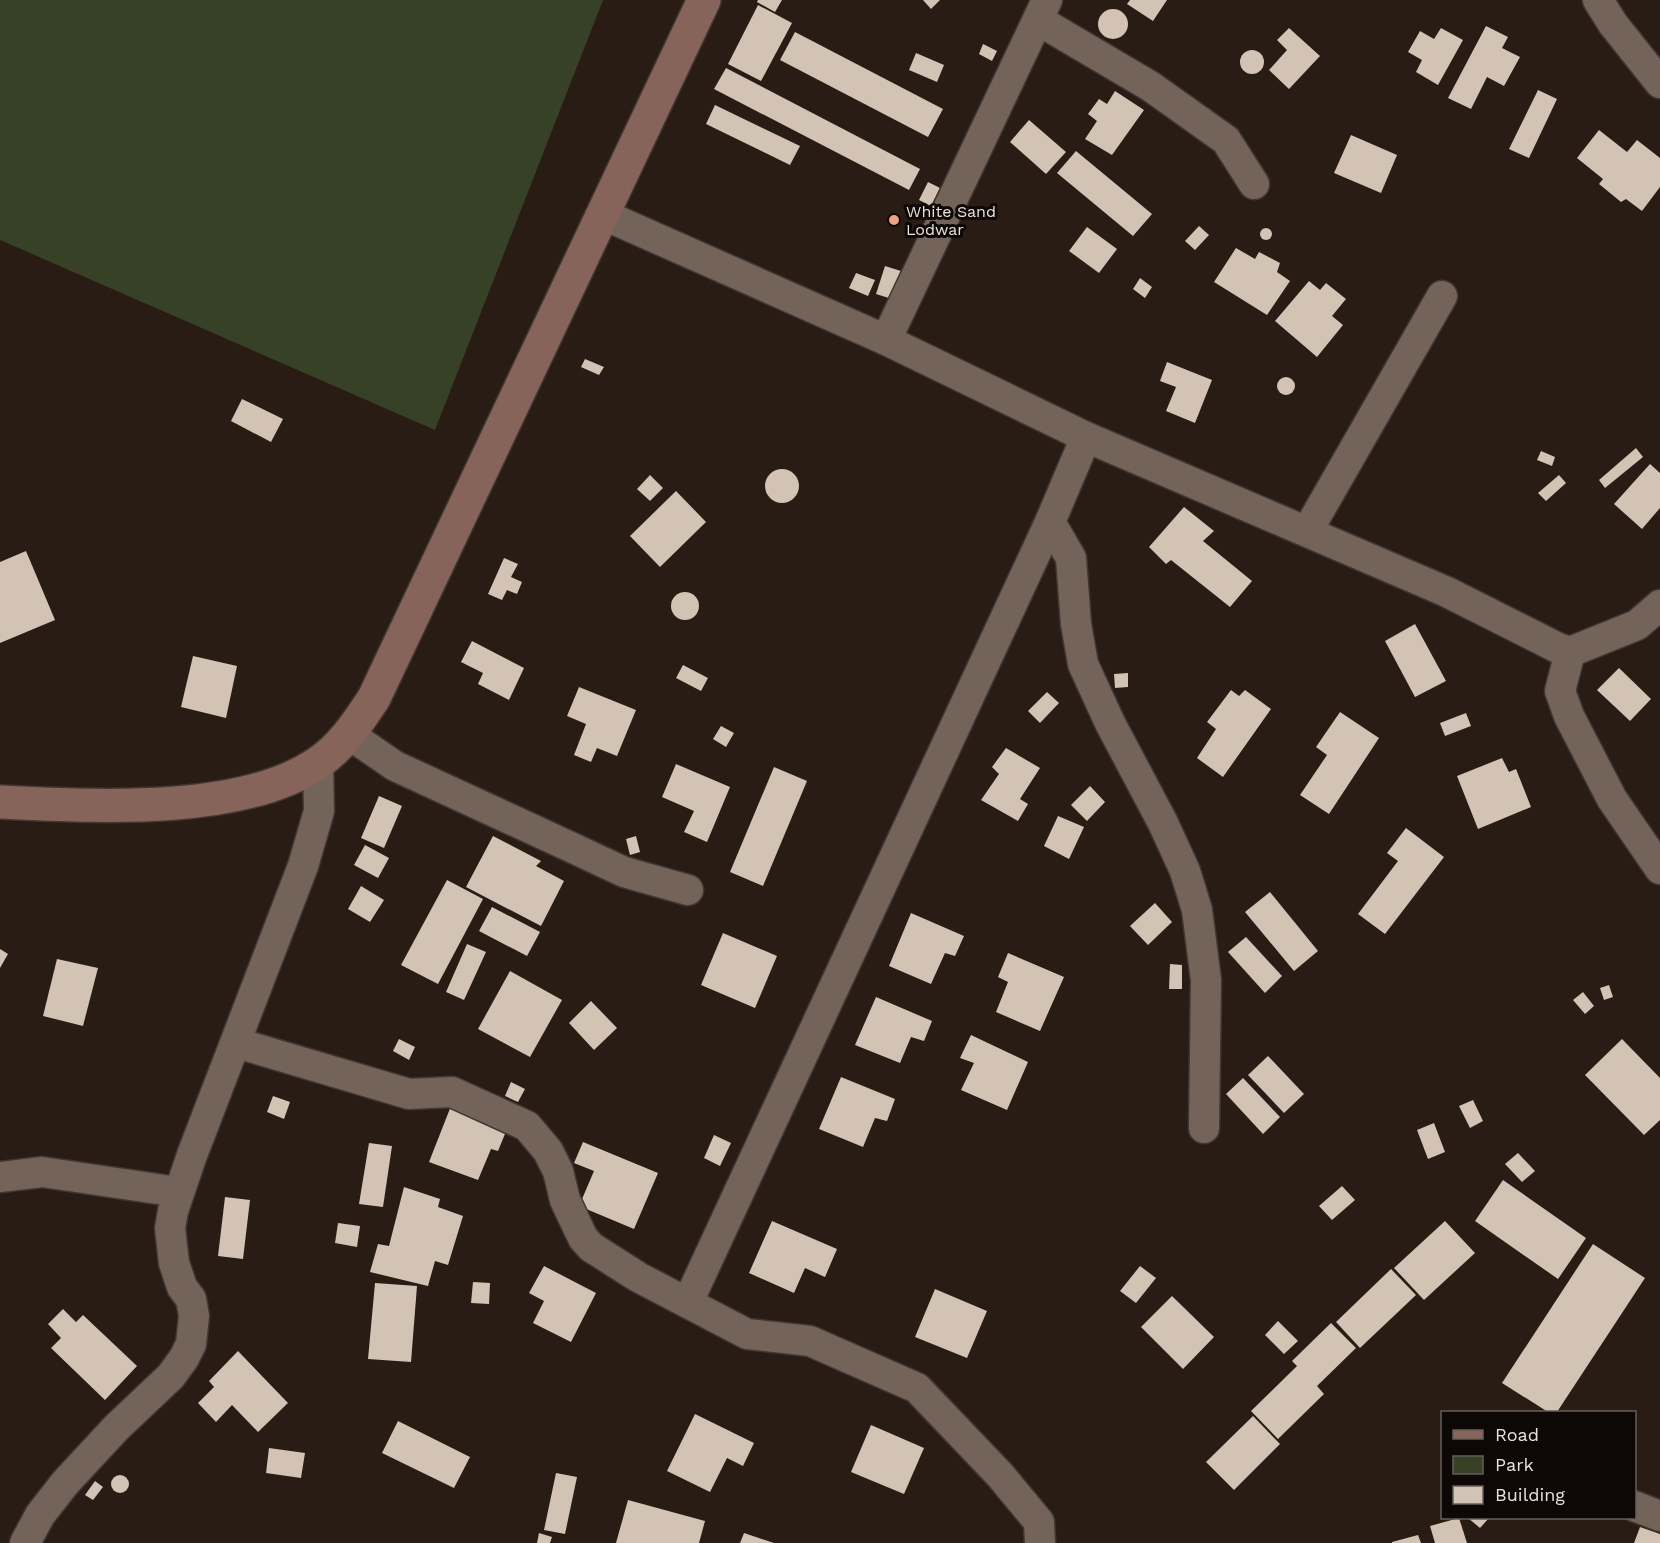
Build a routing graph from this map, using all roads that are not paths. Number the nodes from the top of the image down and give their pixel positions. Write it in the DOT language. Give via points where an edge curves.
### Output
graph roads {
  1 [pos="704,0"];
  2 [pos="1598,0"];
  3 [pos="1044,5"];
  4 [pos="1660,83"];
  5 [pos="1254,184"];
  6 [pos="604,216"];
  7 [pos="1442,296"];
  8 [pos="886,339"];
  9 [pos="1086,437"];
  10 [pos="1050,522"];
  11 [pos="1308,530"];
  12 [pos="1660,605"];
  13 [pos="1570,652"];
  14 [pos="350,735"];
  15 [pos="318,763"];
  16 [pos="0,802"];
  17 [pos="1660,869"];
  18 [pos="688,890"];
  19 [pos="237,1043"];
  20 [pos="1204,1128"];
  21 [pos="0,1177"];
  22 [pos="178,1192"];
  23 [pos="688,1302"];
  24 [pos="1636,1506"];
  25 [pos="1660,1516"];
  26 [pos="25,1543"];
  27 [pos="1040,1543"];
  1 -- 6 [label="street"];
  2 -- 4 [label="street"];
  3 -- 5 [label="street" via="1226,140"];
  3 -- 8 [label="street"];
  6 -- 8 [label="street"];
  6 -- 14 [label="street" via="374,698"];
  7 -- 11 [label="street"];
  8 -- 9 [label="street"];
  9 -- 10 [label="street"];
  9 -- 11 [label="street"];
  10 -- 20 [label="street" via="1071,558 1083,664 1185,870 1197,910 1206,980"];
  10 -- 23 [label="street"];
  11 -- 13 [label="street"];
  12 -- 13 [label="street" via="1637,625"];
  13 -- 17 [label="street" via="1560,691 1569,716 1612,799"];
  14 -- 15 [label="street"];
  14 -- 18 [label="street" via="395,766 624,872"];
  15 -- 16 [label="street" via="274,785 222,799 92,806"];
  15 -- 19 [label="street" via="316,822"];
  19 -- 22 [label="street"];
  19 -- 23 [label="street" via="409,1094 452,1092 518,1121 534,1132 548,1151 565,1200 591,1247"];
  21 -- 22 [label="street" via="42,1172"];
  22 -- 26 [label="street" via="170,1228 171,1248 176,1273 191,1299 194,1316 194,1332 184,1358 65,1483 40,1515"];
  23 -- 27 [label="street" via="747,1334 810,1341 917,1388 1039,1522"];
  24 -- 25 [label="street"];
}
